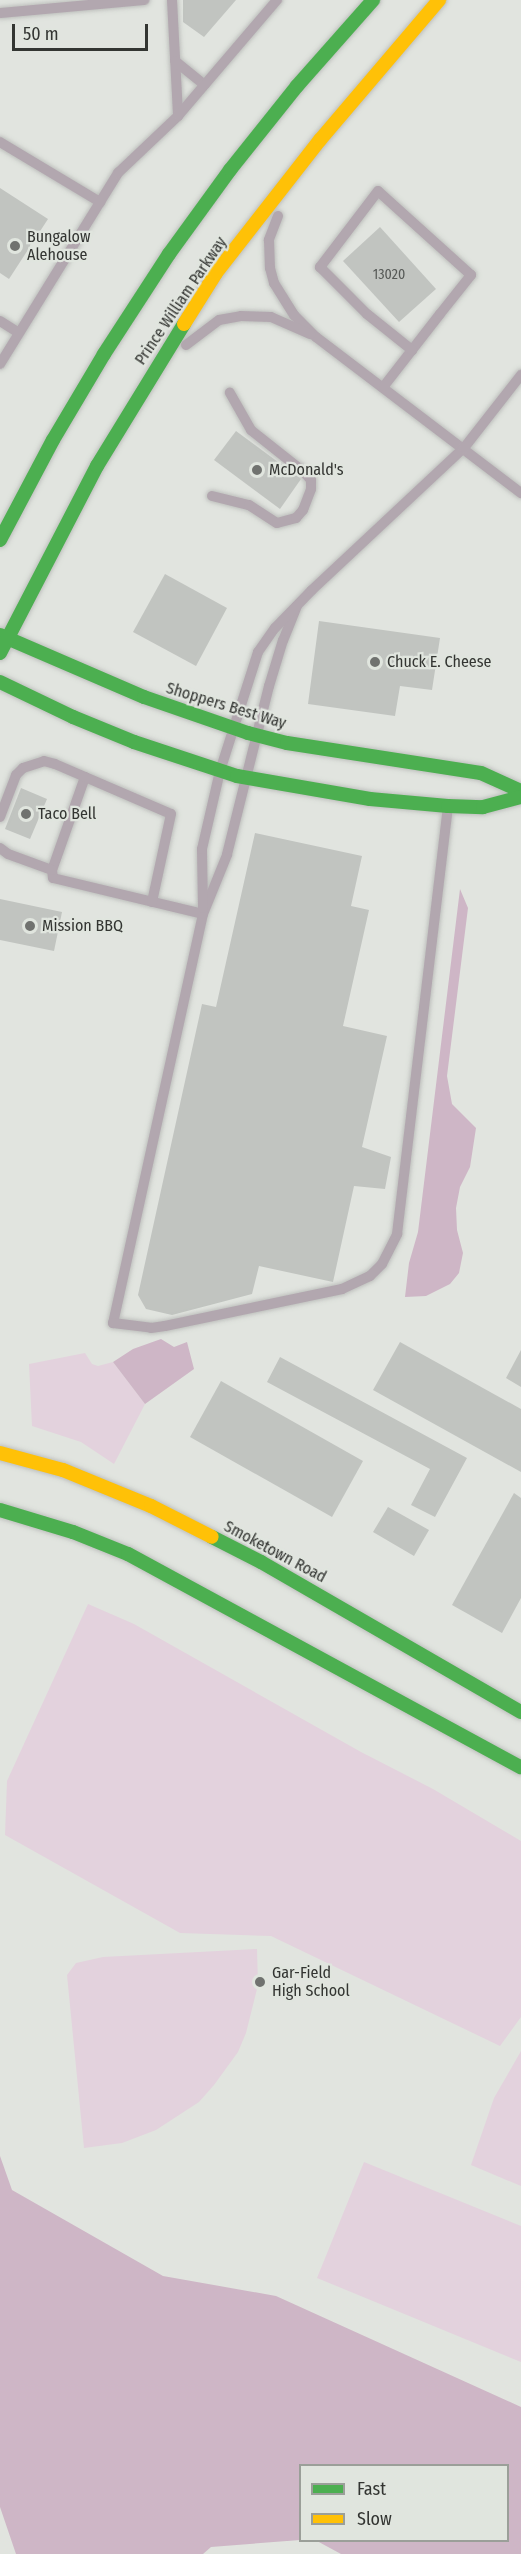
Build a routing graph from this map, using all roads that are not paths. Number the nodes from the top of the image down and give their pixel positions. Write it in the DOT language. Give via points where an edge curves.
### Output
graph roads {
  1 [pos="144,0"];
  2 [pos="172,0"];
  3 [pos="277,0"];
  4 [pos="373,0"];
  5 [pos="439,0"];
  6 [pos="0,13"];
  7 [pos="175,61"];
  8 [pos="205,85"];
  9 [pos="178,116"];
  10 [pos="320,140"];
  11 [pos="0,142"];
  12 [pos="100,202"];
  13 [pos="0,321"];
  14 [pos="19,333"];
  15 [pos="316,337"];
  16 [pos="412,350"];
  17 [pos="0,364"];
  18 [pos="521,375"];
  19 [pos="149,378"];
  20 [pos="384,386"];
  21 [pos="230,393"];
  22 [pos="464,448"];
  23 [pos="521,493"];
  24 [pos="212,496"];
  25 [pos="0,540"];
  26 [pos="297,606"];
  27 [pos="3,636"];
  28 [pos="0,653"];
  29 [pos="0,682"];
  30 [pos="232,728"];
  31 [pos="256,735"];
  32 [pos="220,771"];
  33 [pos="85,777"];
  34 [pos="246,778"];
  35 [pos="521,791"];
  36 [pos="521,797"];
  37 [pos="448,806"];
  38 [pos="0,817"];
  39 [pos="0,848"];
  40 [pos="52,870"];
  41 [pos="152,902"];
  42 [pos="203,914"];
  43 [pos="0,1453"];
  44 [pos="0,1510"];
  45 [pos="521,1712"];
  46 [pos="521,1767"];
  1 -- 6 [label="lane"];
  2 -- 7 [label="lane"];
  3 -- 8 [label="lane"];
  4 -- 25 [label="main road" via="297,86 169,254 53,440"];
  5 -- 10 [label="main road, Prince William Parkway"];
  7 -- 8 [label="lane"];
  7 -- 9 [label="lane"];
  8 -- 9 [label="lane"];
  9 -- 12 [label="lane" via="118,173"];
  10 -- 15 [label="lane" via="273,226 268,255 274,283 285,303"];
  10 -- 19 [label="main road, Prince William Parkway" via="216,273"];
  11 -- 12 [label="lane"];
  12 -- 14 [label="lane"];
  13 -- 14 [label="lane"];
  14 -- 17 [label="lane"];
  15 -- 19 [label="lane" via="271,317 228,317 206,327"];
  15 -- 20 [label="lane"];
  16 -- 16 [label="lane" via="471,275 378,191 320,267 367,314"];
  16 -- 20 [label="lane"];
  18 -- 22 [label="lane"];
  19 -- 27 [label="main road, Prince William Parkway"];
  20 -- 22 [label="lane"];
  21 -- 24 [label="lane" via="251,430 306,472 311,489 296,518 277,523 249,506"];
  22 -- 23 [label="lane"];
  22 -- 26 [label="lane"];
  26 -- 30 [label="lane" via="258,652"];
  26 -- 31 [label="lane" via="283,640"];
  27 -- 28 [label="main road, Prince William Parkway"];
  27 -- 30 [label="main road, Shoppers Best Way" via="144,697"];
  29 -- 32 [label="main road" via="134,742"];
  30 -- 31 [label="main road, Shoppers Best Way"];
  30 -- 32 [label="lane"];
  31 -- 34 [label="lane"];
  31 -- 35 [label="main road, Shoppers Best Way" via="482,773"];
  32 -- 34 [label="main road"];
  32 -- 42 [label="lane" via="202,849"];
  33 -- 38 [label="lane" via="44,762 23,768 16,775"];
  33 -- 40 [label="lane"];
  33 -- 41 [label="lane" via="171,814"];
  34 -- 37 [label="main road" via="370,799"];
  34 -- 42 [label="lane" via="227,855"];
  36 -- 37 [label="main road" via="483,807"];
  37 -- 42 [label="lane" via="397,1234 382,1264 370,1276 342,1289 165,1326 113,1323"];
  39 -- 40 [label="lane"];
  40 -- 41 [label="lane" via="53,878"];
  41 -- 42 [label="lane"];
  43 -- 45 [label="main road, Smoketown Road" via="63,1470 151,1506 261,1562"];
  44 -- 46 [label="main road" via="74,1532 128,1554"];
}
